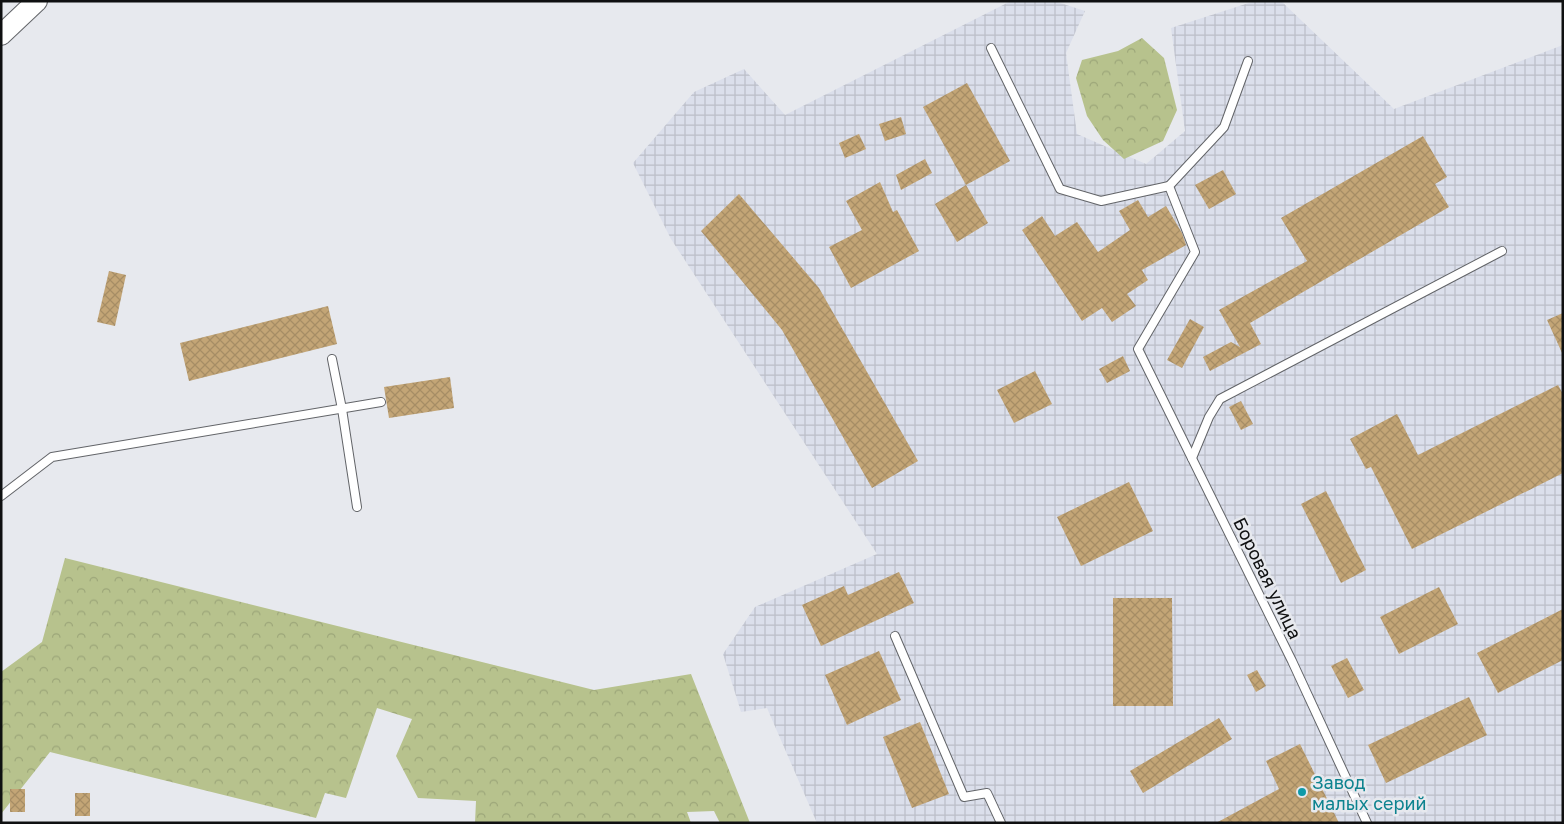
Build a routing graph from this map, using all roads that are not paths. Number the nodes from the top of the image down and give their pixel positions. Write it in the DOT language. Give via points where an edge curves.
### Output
graph roads {
  1 [pos="37,1"];
  2 [pos="1,35"];
  3 [pos="991,48"];
  4 [pos="1248,61"];
  5 [pos="1169,186"];
  6 [pos="1502,251"];
  7 [pos="332,359"];
  8 [pos="381,402"];
  9 [pos="342,409"];
  10 [pos="1192,458"];
  11 [pos="1,496"];
  12 [pos="358,508"];
  13 [pos="895,636"];
  14 [pos="1001,823"];
  15 [pos="1367,823"];
  1 -- 2 [label="street"];
  3 -- 5 [label="lane" via="1060,189 1101,201"];
  4 -- 5 [label="lane" via="1224,127"];
  5 -- 10 [label="lane, Боровая улица" via="1195,252 1138,349"];
  6 -- 10 [label="lane" via="1220,399"];
  7 -- 9 [label="lane"];
  8 -- 9 [label="lane"];
  9 -- 11 [label="lane" via="52,457"];
  9 -- 12 [label="lane"];
  10 -- 15 [label="lane, Боровая улица"];
  13 -- 14 [label="lane" via="964,797 987,793"];
}
